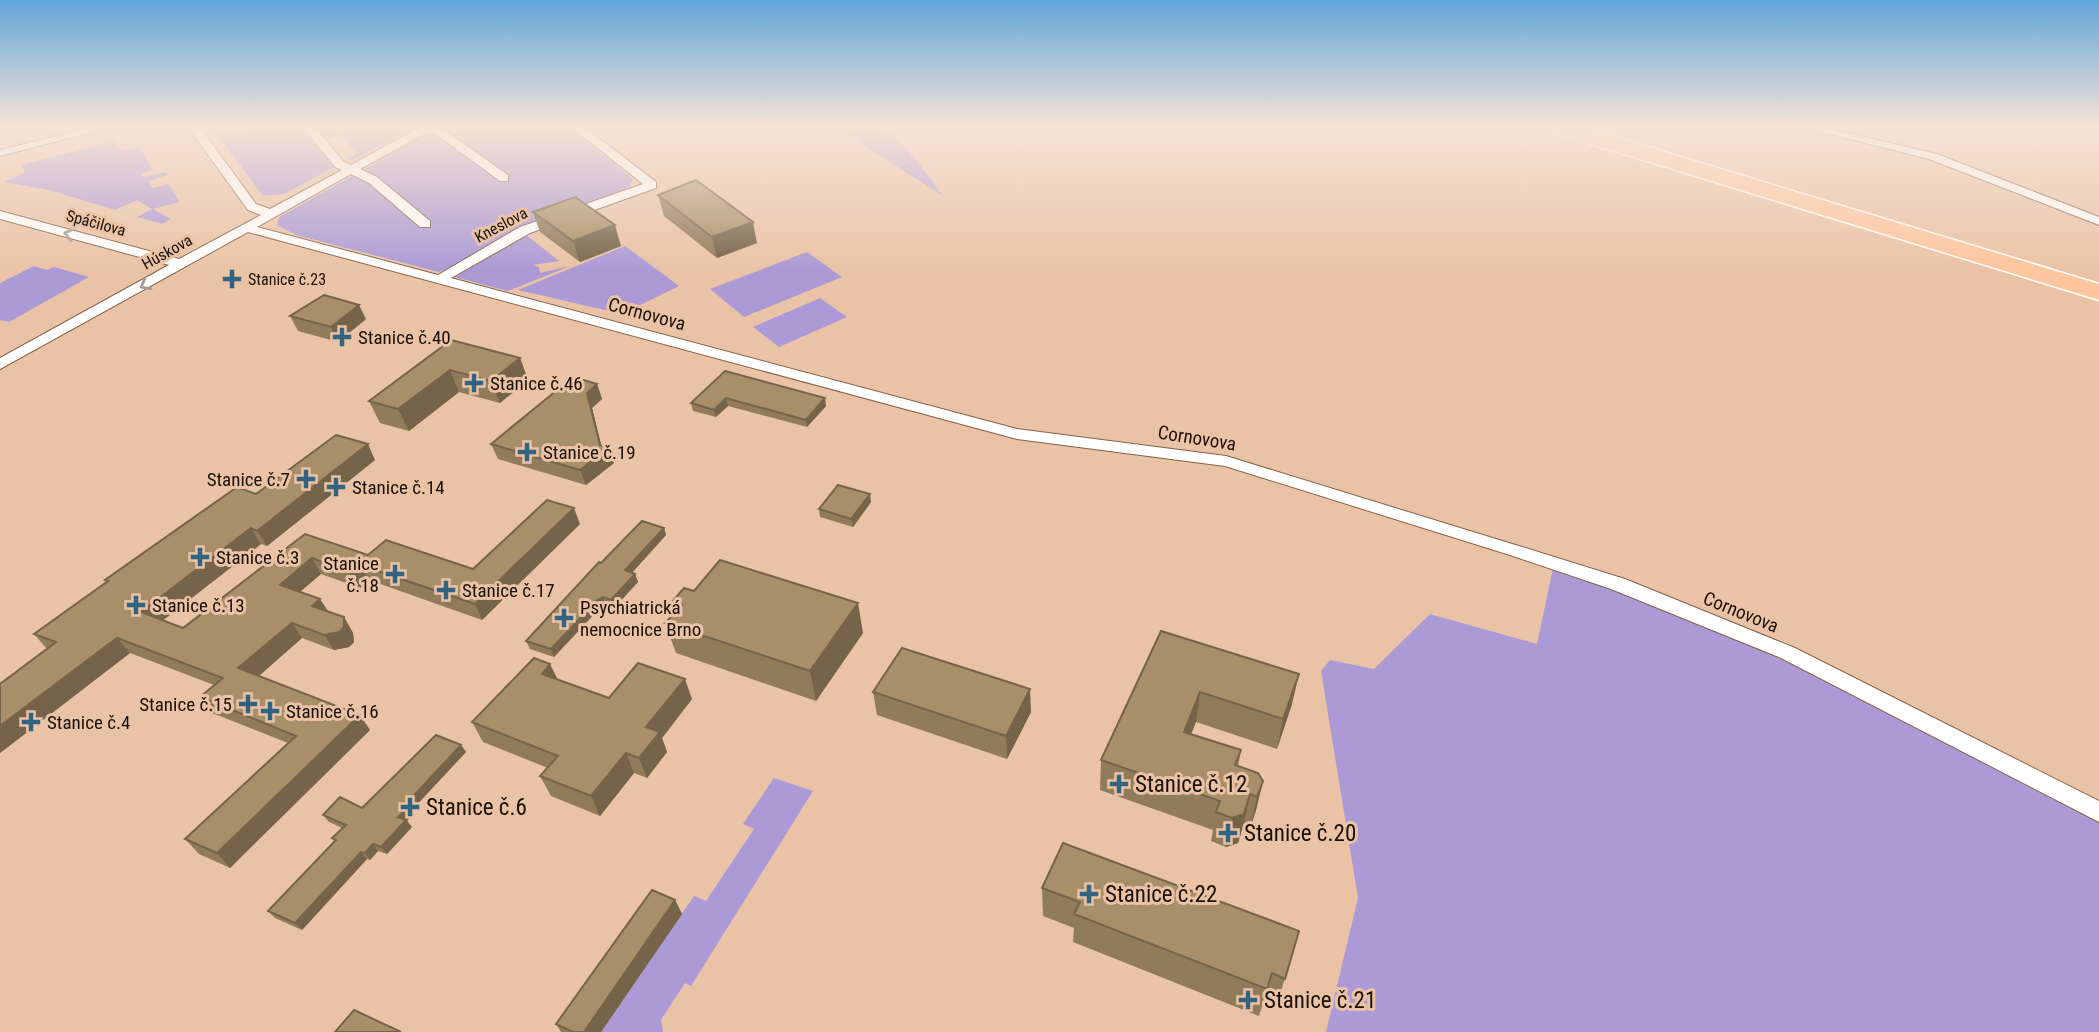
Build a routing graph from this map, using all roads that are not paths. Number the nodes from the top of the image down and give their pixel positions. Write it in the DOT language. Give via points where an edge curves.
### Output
graph roads {
  1 [pos="228,174"];
  2 [pos="343,174"];
  3 [pos="360,174"];
  4 [pos="499,174"];
  5 [pos="638,174"];
  6 [pos="1714,174"];
  7 [pos="1751,174"];
  8 [pos="1977,174"];
  9 [pos="504,178"];
  10 [pos="271,214"];
  11 [pos="0,215"];
  12 [pos="2099,221"];
  13 [pos="425,224"];
  14 [pos="247,228"];
  15 [pos="183,264"];
  16 [pos="2099,279"];
  17 [pos="439,280"];
  18 [pos="2099,292"];
  19 [pos="0,364"];
  20 [pos="2099,813"];
  1 -- 10 [label="street" via="252,207"];
  2 -- 10 [label="street, Húskova"];
  3 -- 13 [label="street"];
  4 -- 9 [label="street, Húskova"];
  5 -- 17 [label="street, Kneslova" via="652,185 524,230"];
  6 -- 18 [label="highway"];
  7 -- 16 [label="highway"];
  8 -- 12 [label="street"];
  10 -- 14 [label="street, Húskova"];
  15 -- 11 [label="street, Spáčilova, one-way"];
  14 -- 15 [label="street, Húskova"];
  14 -- 17 [label="street, Cornovova"];
  15 -- 19 [label="street, Húskova, one-way"];
  17 -- 20 [label="street, Cornovova" via="1017,434 1226,461 1605,580 1788,653"];
}
